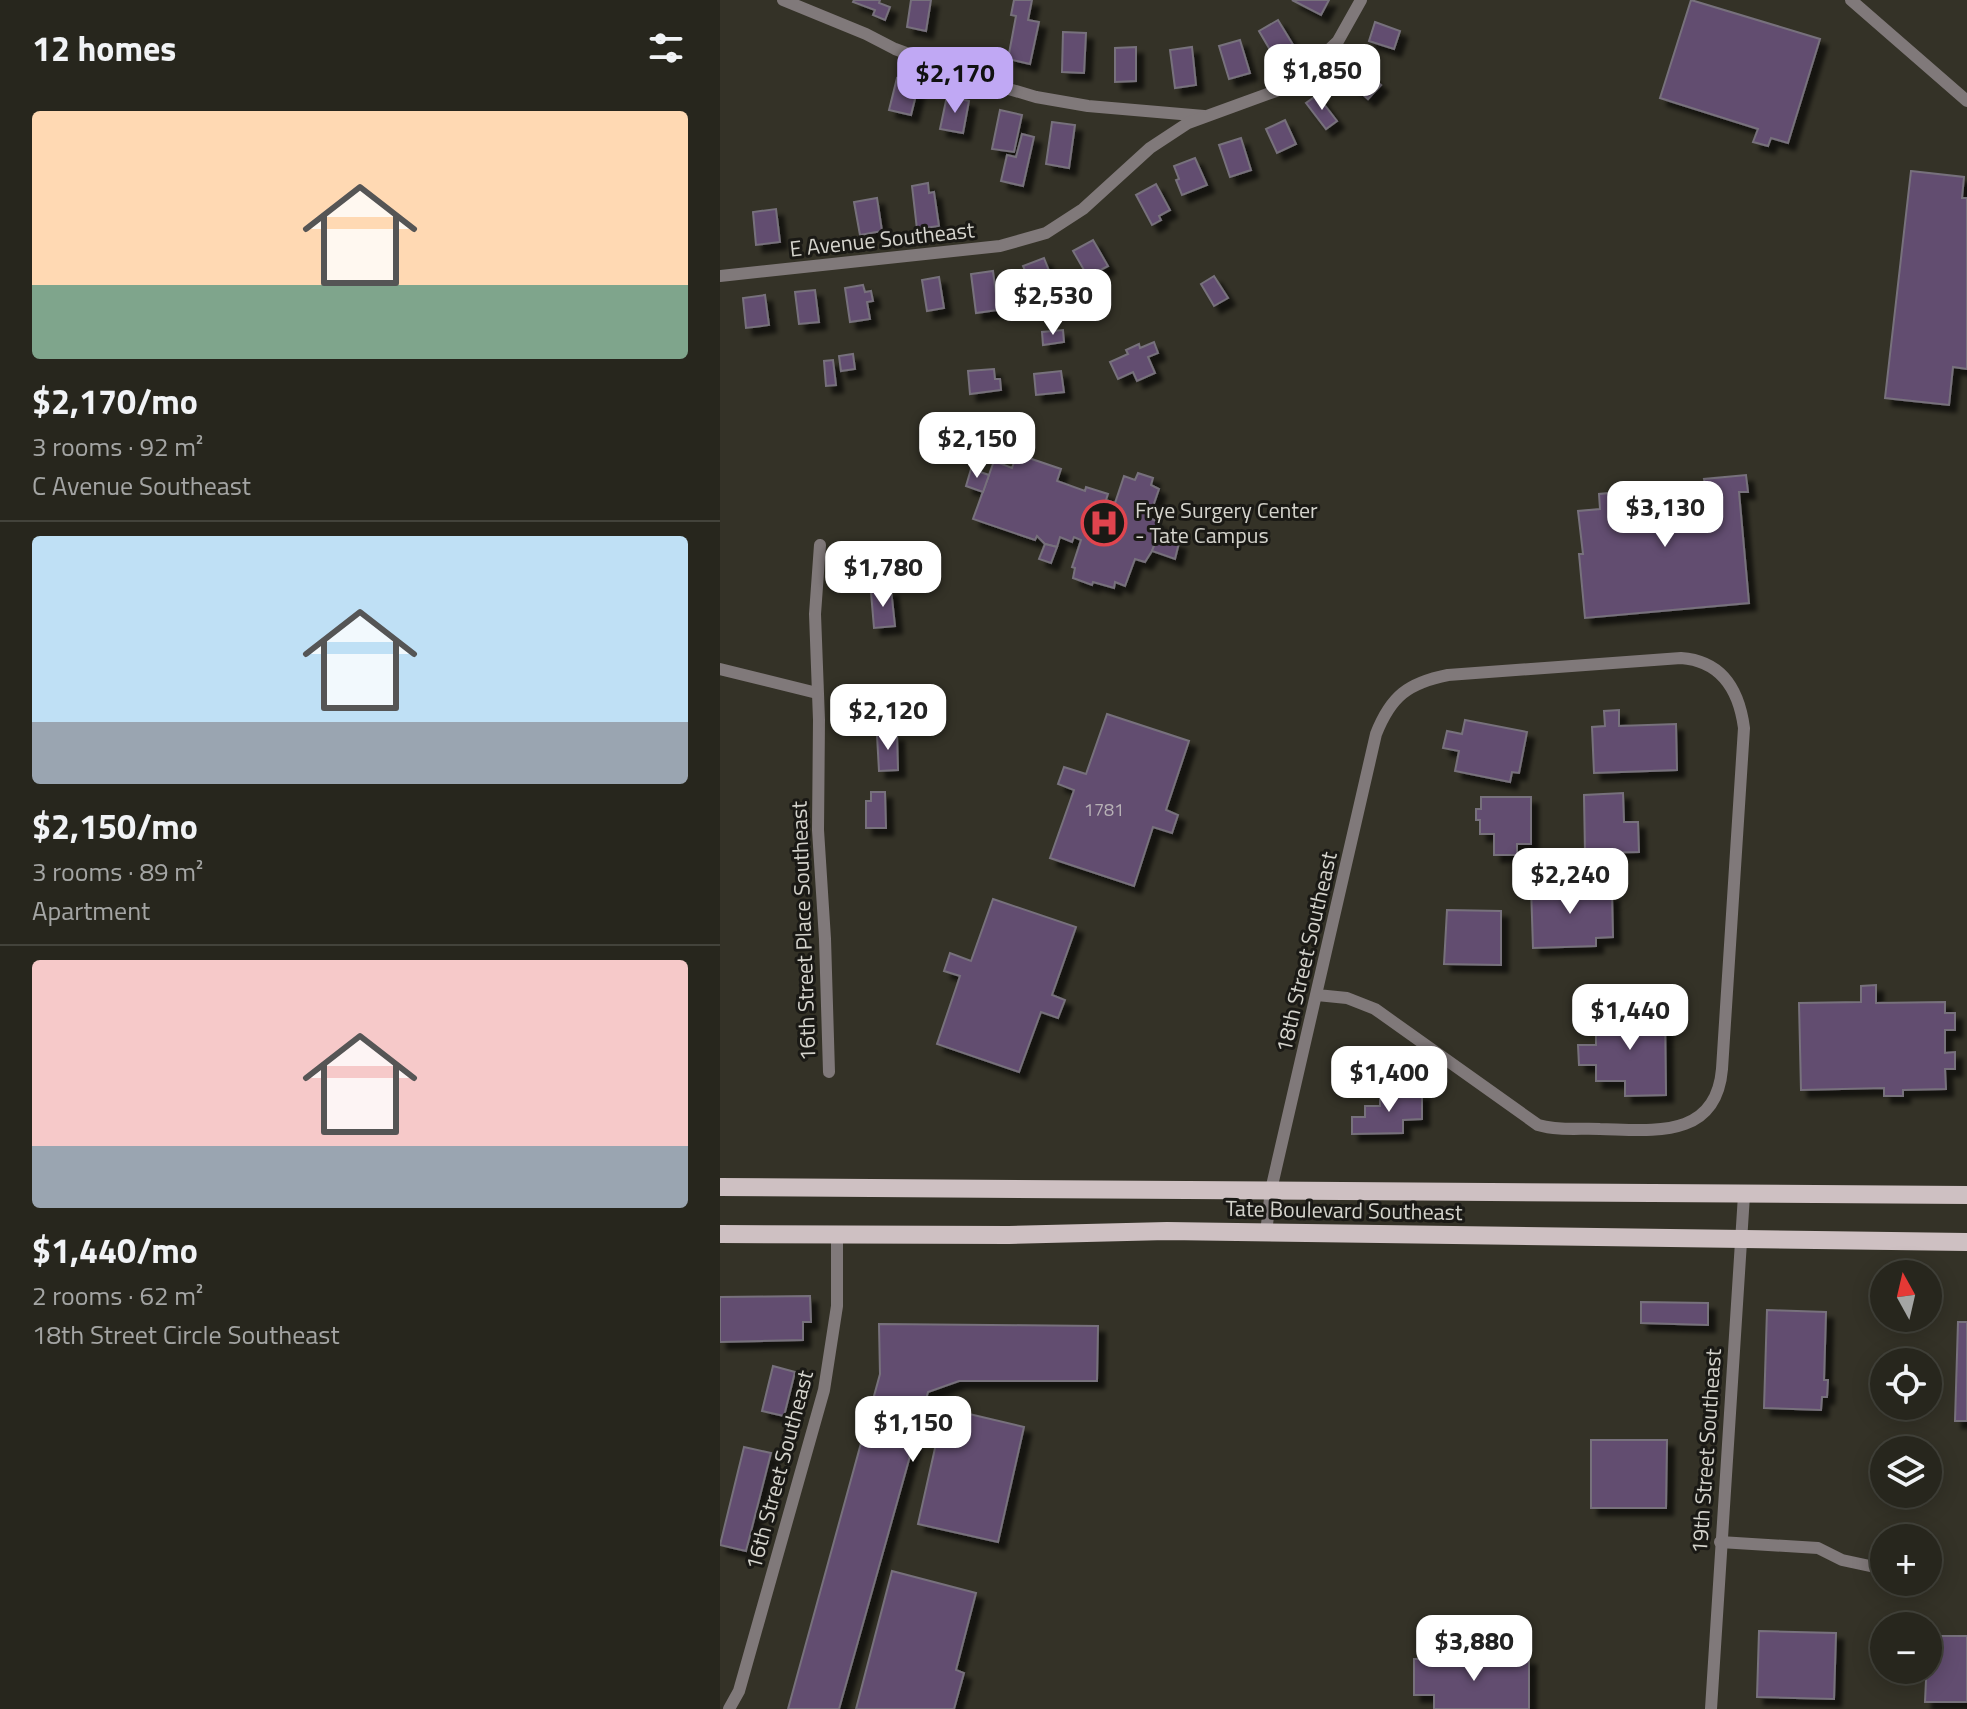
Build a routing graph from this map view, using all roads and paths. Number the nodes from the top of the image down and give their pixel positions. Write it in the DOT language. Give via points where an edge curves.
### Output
graph roads {
  1 [pos="783,0"];
  2 [pos="1361,0"];
  3 [pos="1851,0"];
  4 [pos="1967,101"];
  5 [pos="1207,116"];
  6 [pos="720,276"];
  7 [pos="820,545"];
  8 [pos="720,669"];
  9 [pos="817,693"];
  10 [pos="1317,995"];
  11 [pos="829,1072"];
  12 [pos="720,1187"];
  13 [pos="1271,1190"];
  14 [pos="1744,1195"];
  15 [pos="1967,1195"];
  16 [pos="1266,1233"];
  17 [pos="720,1234"];
  18 [pos="837,1234"];
  19 [pos="1741,1240"];
  20 [pos="1967,1242"];
  21 [pos="1720,1542"];
  22 [pos="1870,1566"];
  23 [pos="729,1709"];
  24 [pos="1711,1709"];
  1 -- 5 [label="street" via="895,49 1036,97"];
  2 -- 5 [label="street, E Avenue Southeast" via="1338,41 1299,78"];
  3 -- 4 [label="street"];
  5 -- 6 [label="street, E Avenue Southeast" via="1150,148 1083,209 1046,233 1000,246"];
  7 -- 9 [label="street"];
  8 -- 9 [label="street"];
  9 -- 11 [label="street, 16th Street Place Southeast"];
  10 -- 10 [label="street, 18th Street Southeast" via="1347,998 1375,1009 1530,1121 1548,1128 1672,1129 1698,1118 1719,1088 1744,728 1730,682 1707,664 1681,658 1448,675 1406,689 1376,734"];
  10 -- 13 [label="street, 18th Street Southeast"];
  12 -- 13 [label="main road, Tate Boulevard Southeast"];
  13 -- 14 [label="main road, Tate Boulevard Southeast"];
  13 -- 16 [label="street, 18th Street Southeast"];
  14 -- 15 [label="main road, Tate Boulevard Southeast"];
  14 -- 19 [label="street, 19th Street Southeast"];
  16 -- 18 [label="main road, Tate Boulevard Southeast"];
  16 -- 19 [label="main road, Tate Boulevard Southeast"];
  17 -- 18 [label="main road, Tate Boulevard Southeast"];
  18 -- 23 [label="street, 16th Street Southeast" via="837,1306 824,1390 739,1691"];
  19 -- 20 [label="main road, Tate Boulevard Southeast"];
  19 -- 21 [label="street, 19th Street Southeast"];
  21 -- 22 [label="street" via="1818,1548"];
  21 -- 24 [label="street, 19th Street Southeast"];
}
